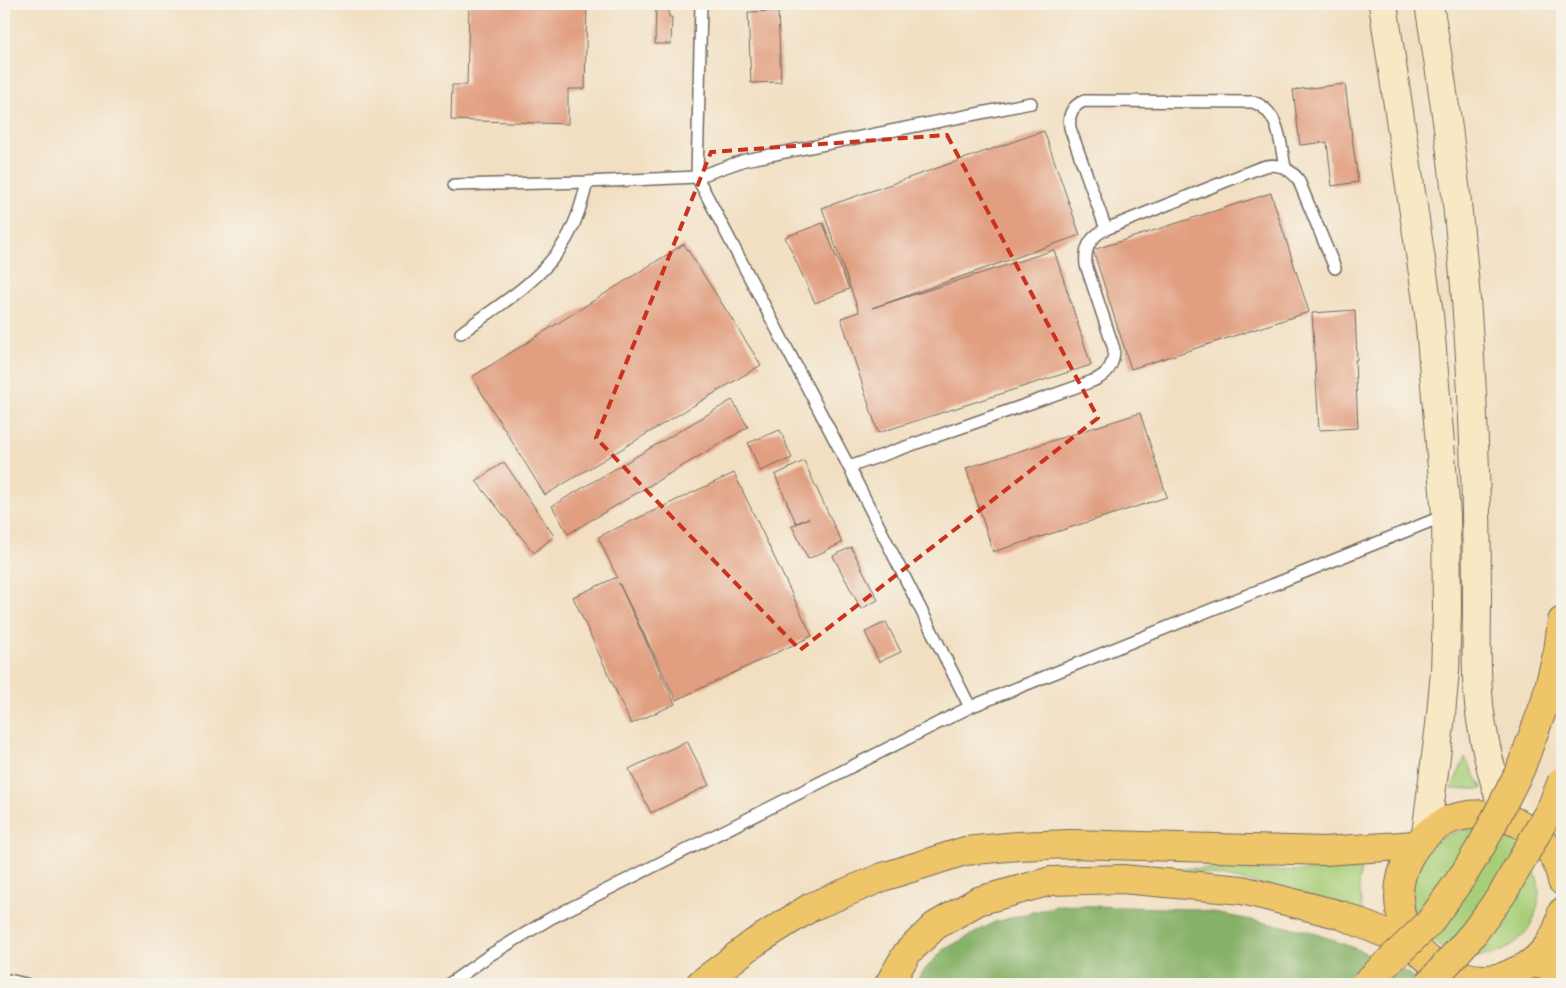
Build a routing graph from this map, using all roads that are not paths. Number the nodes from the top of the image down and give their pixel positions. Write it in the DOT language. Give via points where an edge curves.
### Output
graph roads {
  1 [pos="701,4"];
  2 [pos="1383,4"];
  3 [pos="1429,4"];
  4 [pos="1031,103"];
  5 [pos="1285,167"];
  6 [pos="697,177"];
  7 [pos="587,182"];
  8 [pos="454,185"];
  9 [pos="1106,229"];
  10 [pos="1335,268"];
  11 [pos="461,333"];
  12 [pos="849,466"];
  13 [pos="1446,515"];
  14 [pos="1562,621"];
  15 [pos="970,707"];
  16 [pos="1562,781"];
  17 [pos="1506,817"];
  18 [pos="1421,840"];
  19 [pos="1555,849"];
  20 [pos="1562,881"];
  21 [pos="1562,912"];
  22 [pos="1415,946"];
  23 [pos="1562,968"];
  24 [pos="1526,972"];
  25 [pos="4,979"];
  26 [pos="1443,981"];
  27 [pos="26,984"];
  28 [pos="448,984"];
  29 [pos="700,984"];
  30 [pos="889,984"];
  31 [pos="1365,984"];
  1 -- 6 [label="lane"];
  2 -- 13 [label="main road" via="1429,314"];
  3 -- 17 [label="main road" via="1450,142 1468,319 1476,497 1476,639 1480,711 1490,765"];
  4 -- 6 [label="lane" via="745,160"];
  5 -- 9 [label="lane" via="1268,165"];
  5 -- 9 [label="lane" via="1274,118 1262,105 1253,102 1084,101 1073,108 1070,128"];
  5 -- 10 [label="lane" via="1298,179"];
  6 -- 7 [label="lane"];
  6 -- 12 [label="lane"];
  7 -- 8 [label="lane"];
  7 -- 11 [label="lane" via="576,220 553,259 524,287"];
  9 -- 12 [label="lane" via="1093,237 1085,258 1114,348 1114,358 1106,374"];
  12 -- 15 [label="lane"];
  13 -- 15 [label="lane"];
  13 -- 18 [label="main road" via="1445,671 1439,735"];
  14 -- 31 [label="main road, bridge" via="1545,703 1520,770 1483,843 1429,923"];
  15 -- 28 [label="lane" via="551,918"];
  16 -- 26 [label="main road, bridge" via="1552,806 1503,893"];
  17 -- 18 [label="main road" via="1478,813 1450,819"];
  17 -- 19 [label="main road" via="1529,828"];
  18 -- 22 [label="main road" via="1406,860 1398,895 1405,930"];
  18 -- 29 [label="main road" via="1324,851 1071,844 965,852 883,877 811,908 754,943"];
  19 -- 20 [label="main road"];
  21 -- 24 [label="main road" via="1550,944"];
  22 -- 26 [label="main road"];
  22 -- 30 [label="main road" via="1341,915 1242,890 1122,879 1051,882 978,901 935,926 907,953"];
  23 -- 24 [label="main road"];
  24 -- 26 [label="main road"];
  25 -- 27 [label="lane"];
}
